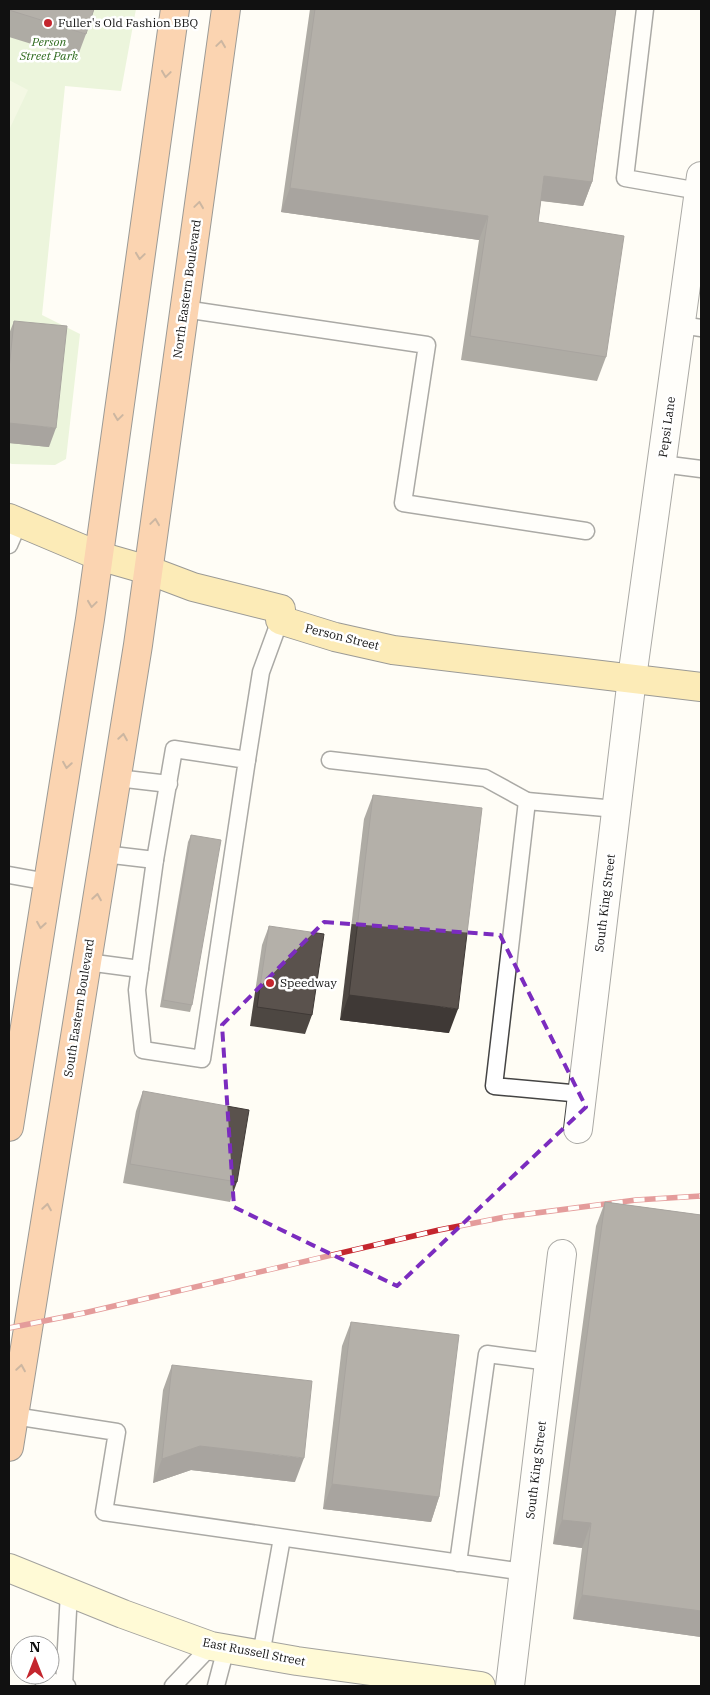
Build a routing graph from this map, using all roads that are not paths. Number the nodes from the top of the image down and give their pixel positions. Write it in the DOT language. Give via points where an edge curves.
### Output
graph roads {
  1 [pos="175,9"];
  2 [pos="226,9"];
  3 [pos="645,9"];
  4 [pos="700,183"];
  5 [pos="698,227"];
  6 [pos="184,309"];
  7 [pos="691,326"];
  8 [pos="662,464"];
  9 [pos="701,469"];
  10 [pos="12,528"];
  11 [pos="586,531"];
  12 [pos="99,556"];
  13 [pos="148,570"];
  14 [pos="280,620"];
  15 [pos="632,678"];
  16 [pos="701,687"];
  17 [pos="247,760"];
  18 [pos="330,760"];
  19 [pos="117,778"];
  20 [pos="169,784"];
  21 [pos="527,801"];
  22 [pos="616,809"];
  23 [pos="104,854"];
  24 [pos="155,860"];
  25 [pos="9,875"];
  26 [pos="48,882"];
  27 [pos="87,962"];
  28 [pos="140,969"];
  29 [pos="582,1094"];
  30 [pos="9,1127"];
  31 [pos="578,1129"];
  32 [pos="562,1254"];
  33 [pos="549,1362"];
  34 [pos="14,1416"];
  35 [pos="9,1447"];
  36 [pos="282,1538"];
  37 [pos="458,1563"];
  38 [pos="9,1568"];
  39 [pos="524,1572"];
  40 [pos="69,1592"];
  41 [pos="219,1647"];
  42 [pos="261,1655"];
  43 [pos="386,1680"];
  44 [pos="44,1686"];
  45 [pos="66,1686"];
  46 [pos="173,1686"];
  47 [pos="216,1686"];
  48 [pos="481,1686"];
  49 [pos="510,1686"];
  1 -- 12 [label="highway, one-way"];
  6 -- 2 [label="highway, North Eastern Boulevard, one-way"];
  3 -- 4 [label="lane" via="625,178"];
  4 -- 5 [label="street, Pepsi Lane"];
  5 -- 7 [label="street, Pepsi Lane"];
  6 -- 11 [label="lane" via="427,345 403,503"];
  13 -- 6 [label="highway, North Eastern Boulevard, one-way"];
  7 -- 8 [label="street, Pepsi Lane"];
  8 -- 9 [label="lane"];
  8 -- 15 [label="street, Pepsi Lane"];
  10 -- 12 [label="main road"];
  12 -- 13 [label="main road"];
  12 -- 26 [label="highway, one-way"];
  13 -- 14 [label="main road" via="193,587 281,609"];
  19 -- 13 [label="highway, South Eastern Boulevard, one-way"];
  14 -- 15 [label="main road, Person Street" via="393,650"];
  14 -- 17 [label="lane" via="261,672"];
  15 -- 16 [label="main road, Person Street"];
  15 -- 22 [label="street, South King Street"];
  17 -- 20 [label="lane" via="174,749"];
  17 -- 28 [label="lane" via="202,1059 143,1050 137,990"];
  18 -- 21 [label="lane" via="485,778"];
  19 -- 20 [label="lane"];
  19 -- 23 [label="highway, South Eastern Boulevard"];
  20 -- 24 [label="lane"];
  21 -- 22 [label="lane"];
  21 -- 29 [label="lane" via="494,1086"];
  22 -- 29 [label="street, South King Street"];
  23 -- 24 [label="lane"];
  27 -- 23 [label="highway, South Eastern Boulevard, one-way"];
  24 -- 28 [label="lane"];
  25 -- 26 [label="lane"];
  26 -- 30 [label="highway, one-way"];
  27 -- 28 [label="lane"];
  34 -- 27 [label="highway, South Eastern Boulevard, one-way"];
  29 -- 31 [label="street, South King Street"];
  32 -- 33 [label="street, South King Street"];
  33 -- 37 [label="lane" via="487,1354"];
  33 -- 39 [label="street, South King Street"];
  34 -- 35 [label="highway, South Eastern Boulevard"];
  34 -- 36 [label="lane" via="116,1432 104,1512"];
  36 -- 37 [label="lane"];
  36 -- 42 [label="lane"];
  37 -- 39 [label="lane"];
  38 -- 40 [label="street, East Russell Street"];
  39 -- 49 [label="street, South King Street"];
  40 -- 41 [label="street, East Russell Street"];
  40 -- 45 [label="lane"];
  41 -- 42 [label="street, East Russell Street"];
  41 -- 46 [label="lane"];
  41 -- 47 [label="lane"];
  42 -- 43 [label="street, East Russell Street"];
  43 -- 48 [label="street, East Russell Street"];
  44 -- 45 [label="lane" via="45,1679"];
}
